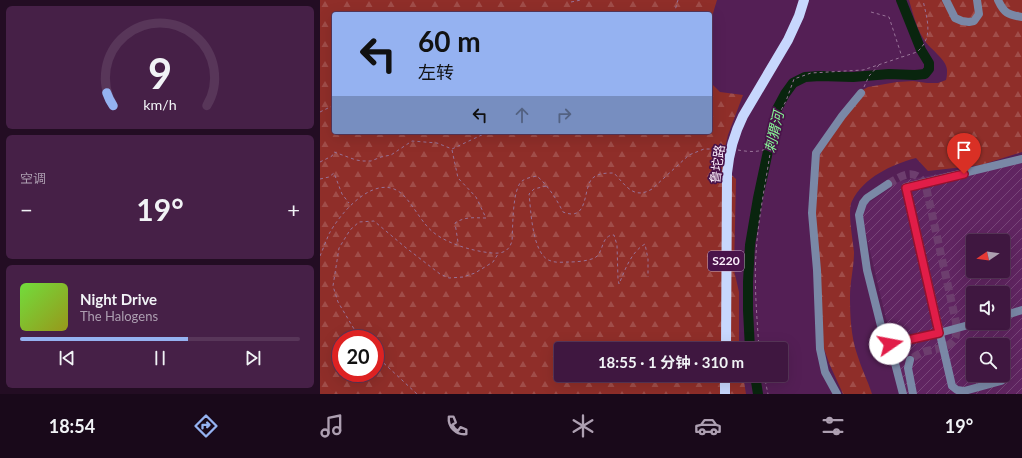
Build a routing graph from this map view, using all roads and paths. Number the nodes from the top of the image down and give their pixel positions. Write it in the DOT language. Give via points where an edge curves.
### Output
graph roads {
  1 [pos="581,0"];
  2 [pos="678,0"];
  3 [pos="804,0"];
  4 [pos="923,0"];
  5 [pos="946,0"];
  6 [pos="977,0"];
  7 [pos="998,0"];
  8 [pos="571,2"];
  9 [pos="675,12"];
  10 [pos="871,12"];
  11 [pos="1022,17"];
  12 [pos="902,57"];
  13 [pos="879,65"];
  14 [pos="861,93"];
  15 [pos="332,106"];
  16 [pos="320,112"];
  17 [pos="484,134"];
  18 [pos="544,134"];
  19 [pos="558,134"];
  20 [pos="771,146"];
  21 [pos="452,149"];
  22 [pos="728,150"];
  23 [pos="736,150"];
  24 [pos="1022,159"];
  25 [pos="320,162"];
  26 [pos="320,180"];
  27 [pos="888,184"];
  28 [pos="547,186"];
  29 [pos="349,203"];
  30 [pos="458,242"];
  31 [pos="498,253"];
  32 [pos="320,256"];
  33 [pos="648,277"];
  34 [pos="1022,310"];
  35 [pos="1010,314"];
  36 [pos="966,326"];
  37 [pos="354,330"];
  38 [pos="939,333"];
  39 [pos="726,342"];
  40 [pos="759,342"];
  41 [pos="890,344"];
  42 [pos="910,360"];
  43 [pos="384,363"];
  44 [pos="726,382"];
  45 [pos="765,382"];
  46 [pos="997,382"];
  47 [pos="417,394"];
  48 [pos="725,394"];
  49 [pos="768,394"];
  50 [pos="837,394"];
  51 [pos="903,394"];
  52 [pos="913,394"];
  1 -- 8 [label="path"];
  2 -- 9 [label="path"];
  3 -- 39 [label="main road, 鲁坨路 / S220" via="788,40 743,116 731,149 727,173"];
  4 -- 12 [label="path" via="927,23 924,46 917,52"];
  5 -- 6 [label="street" via="955,18 969,22 974,21 979,14"];
  7 -- 11 [label="street" via="1010,15"];
  10 -- 12 [label="path" via="889,16"];
  12 -- 13 [label="path"];
  13 -- 14 [label="path" via="869,76"];
  13 -- 20 [label="path" via="863,70 811,73 794,79 778,114"];
  14 -- 50 [label="street" via="816,153 812,213 820,349 825,372"];
  15 -- 16 [label="path"];
  17 -- 21 [label="path"];
  18 -- 19 [label="path"];
  20 -- 23 [label="path" via="766,150"];
  20 -- 40 [label="path" via="756,254"];
  21 -- 25 [label="path" via="437,143 412,142 391,155 371,161 356,160 334,152 332,156"];
  21 -- 30 [label="path" via="458,178 476,197 486,218 468,217 455,223"];
  22 -- 28 [label="path" via="704,149 689,155 646,192 630,190 614,173 599,175 591,180 583,207 569,214 563,212"];
  24 -- 38 [label="street" via="906,188"];
  26 -- 29 [label="path" via="334,174 342,194"];
  27 -- 41 [label="street" via="867,198 859,215 867,270 884,338"];
  28 -- 31 [label="path" via="537,176 521,182 516,191 510,248"];
  28 -- 33 [label="path" via="534,189 529,194 536,242 546,259 551,262 570,262 593,258 597,256 605,239 614,235 619,284 627,266 645,244"];
  31 -- 32 [label="path" via="480,252 463,247 436,234 427,227 402,194 383,188 370,191 355,200 330,233"];
  31 -- 37 [label="path" via="493,262 475,273 449,278 440,274 374,221 359,222 350,230 339,248 333,286 338,302"];
  34 -- 35 [label="street"];
  36 -- 38 [label="street"];
  38 -- 41 [label="street"];
  38 -- 46 [label="street" via="952,386 964,391"];
  41 -- 51 [label="street"];
  42 -- 52 [label="street" via="908,368"];
  43 -- 47 [label="path"];
  44 -- 48 [label="main road"];
  45 -- 49 [label="path"];
}
